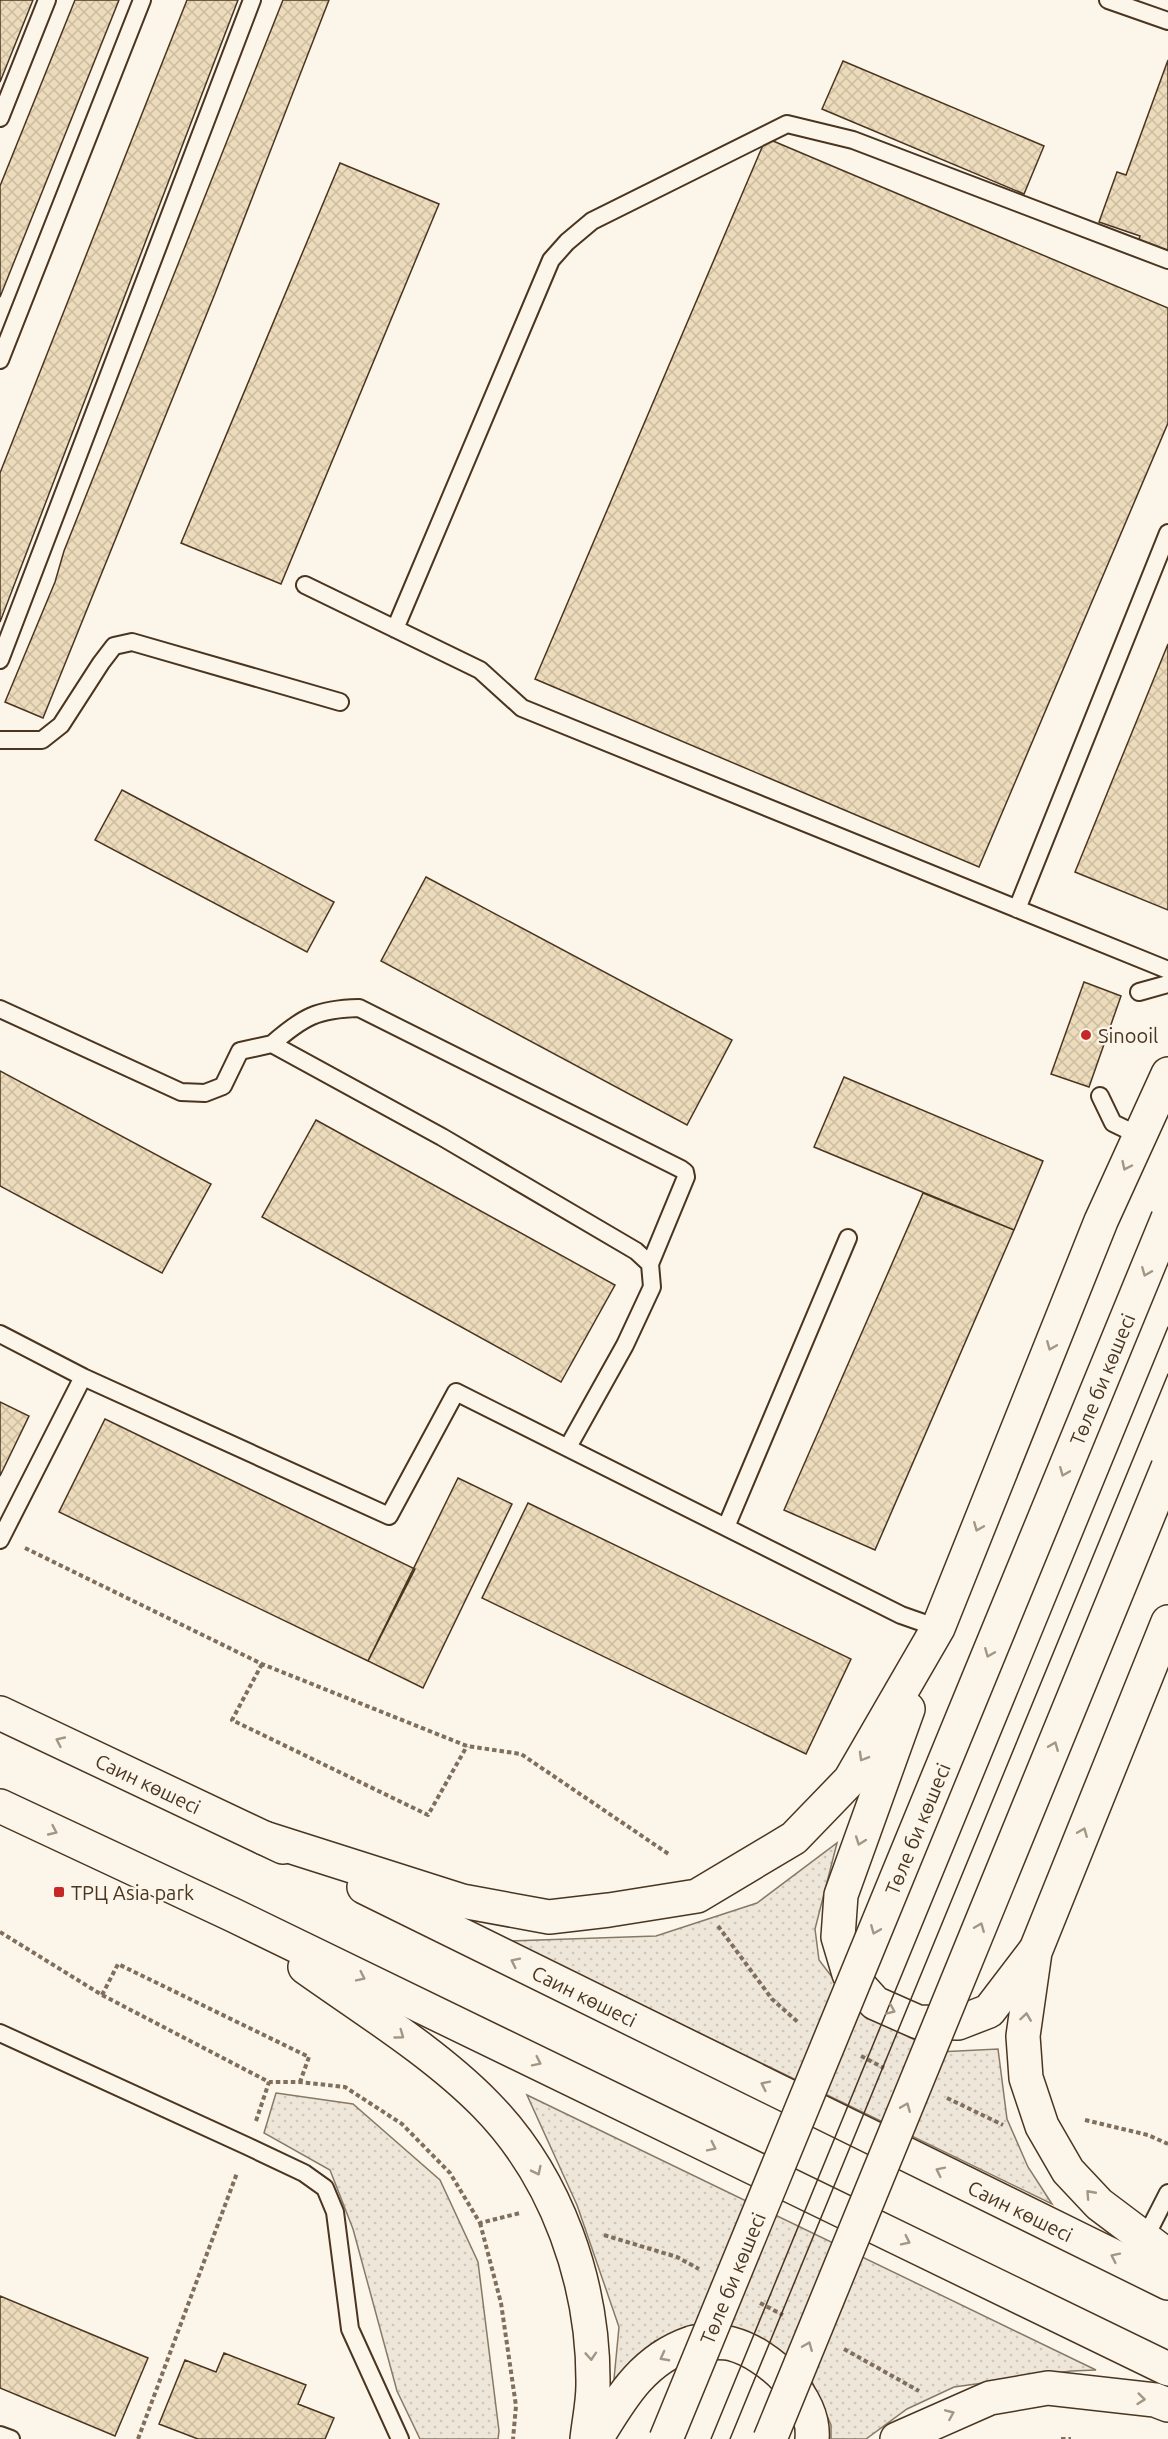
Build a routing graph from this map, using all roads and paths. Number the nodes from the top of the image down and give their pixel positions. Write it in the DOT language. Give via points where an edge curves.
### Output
graph roads {
  1 [pos="48,0"];
  2 [pos="142,0"];
  3 [pos="252,0"];
  4 [pos="1108,0"];
  5 [pos="1168,21"];
  6 [pos="0,118"];
  7 [pos="1168,260"];
  8 [pos="0,360"];
  9 [pos="1168,533"];
  10 [pos="305,585"];
  11 [pos="395,629"];
  12 [pos="0,660"];
  13 [pos="340,702"];
  14 [pos="0,740"];
  15 [pos="1017,909"];
  16 [pos="1168,970"];
  17 [pos="1168,984"];
  18 [pos="1139,992"];
  19 [pos="0,1009"];
  20 [pos="272,1044"];
  21 [pos="1168,1074"];
  22 [pos="1100,1096"];
  23 [pos="1140,1136"];
  24 [pos="1168,1218"];
  25 [pos="848,1238"];
  26 [pos="650,1264"];
  27 [pos="0,1334"];
  28 [pos="83,1377"];
  29 [pos="568,1447"];
  30 [pos="1168,1467"];
  31 [pos="726,1527"];
  32 [pos="1,1538"];
  33 [pos="1168,1622"];
  34 [pos="938,1628"];
  35 [pos="262,1664"];
  36 [pos="0,1713"];
  37 [pos="467,1746"];
  38 [pos="0,1806"];
  39 [pos="264,1838"];
  40 [pos="670,1855"];
  41 [pos="233,1915"];
  42 [pos="0,1932"];
  43 [pos="1035,1952"];
  44 [pos="102,1995"];
  45 [pos="0,2033"];
  46 [pos="268,2082"];
  47 [pos="300,2082"];
  48 [pos="1084,2120"];
  49 [pos="1168,2144"];
  50 [pos="247,2146"];
  51 [pos="1168,2193"];
  52 [pos="527,2212"];
  53 [pos="480,2223"];
  54 [pos="1156,2248"];
  55 [pos="1168,2283"];
  56 [pos="1168,2369"];
  57 [pos="1168,2405"];
  58 [pos="0,2435"];
  59 [pos="11,2439"];
  60 [pos="138,2439"];
  61 [pos="400,2439"];
  62 [pos="513,2439"];
  63 [pos="587,2439"];
  64 [pos="596,2439"];
  65 [pos="666,2439"];
  66 [pos="770,2439"];
  67 [pos="812,2439"];
  68 [pos="897,2439"];
  69 [pos="1061,2439"];
  70 [pos="1071,2439"];
  1 -- 6 [label="lane"];
  2 -- 8 [label="lane"];
  3 -- 12 [label="lane"];
  4 -- 5 [label="lane"];
  7 -- 11 [label="lane" via="853,140 786,124 592,220 551,260"];
  9 -- 15 [label="lane"];
  10 -- 11 [label="lane"];
  11 -- 15 [label="lane" via="480,670 522,708"];
  13 -- 14 [label="lane" via="132,642 114,646 61,725 42,740"];
  15 -- 16 [label="lane"];
  17 -- 18 [label="lane"];
  19 -- 20 [label="lane" via="181,1092 205,1093 223,1086 240,1051"];
  20 -- 26 [label="lane" via="452,1143 636,1251"];
  20 -- 26 [label="lane" via="297,1022 333,1009 359,1008 681,1169 686,1177"];
  21 -- 23 [label="main road"];
  22 -- 23 [label="lane" via="1113,1123"];
  23 -- 34 [label="main road, one-way" via="1101,1221"];
  24 -- 65 [label="main road, Төле би көшесі, one-way, bridge"];
  25 -- 31 [label="lane"];
  26 -- 29 [label="lane" via="652,1287 625,1345"];
  27 -- 28 [label="lane"];
  28 -- 29 [label="lane" via="389,1516 456,1392"];
  28 -- 32 [label="lane"];
  29 -- 31 [label="lane"];
  66 -- 30 [label="main road, one-way, bridge"];
  31 -- 34 [label="lane" via="901,1615"];
  32 -- 35 [label="path"];
  43 -- 33 [label="main road, one-way"];
  34 -- 39 [label="main road, one-way" via="850,1780 794,1838 697,1896 549,1917 462,1901"];
  34 -- 43 [label="main road, one-way" via="841,1895 838,1937 849,1974 875,2003 918,2022 958,2023 989,2010"];
  35 -- 37 [label="path"];
  35 -- 37 [label="path" via="232,1720 428,1815"];
  39 -- 36 [label="main road, Саин көшесі, one-way"];
  37 -- 40 [label="path" via="521,1754"];
  38 -- 41 [label="main road, one-way"];
  55 -- 39 [label="main road, Саин көшесі, one-way"];
  41 -- 56 [label="main road, one-way"];
  41 -- 63 [label="main road, one-way" via="439,2064 485,2104 531,2159 563,2224 589,2318 593,2386"];
  42 -- 44 [label="path"];
  54 -- 43 [label="main road, one-way" via="1099,2204 1068,2170 1042,2126 1026,2078 1023,2036"];
  44 -- 46 [label="path"];
  44 -- 47 [label="path" via="118,1964 309,2057"];
  45 -- 50 [label="lane"];
  46 -- 47 [label="path"];
  46 -- 50 [label="path"];
  47 -- 53 [label="path" via="345,2087 402,2124 450,2173"];
  48 -- 49 [label="path" via="1148,2135"];
  50 -- 60 [label="path"];
  50 -- 61 [label="lane" via="325,2188 335,2212 350,2329"];
  51 -- 54 [label="lane"];
  52 -- 53 [label="path"];
  53 -- 62 [label="path" via="502,2314 516,2406"];
  68 -- 57 [label="main road, one-way" via="990,2398 1048,2388 1155,2400"];
  58 -- 59 [label="lane"];
  67 -- 64 [label="main road, one-way" via="814,2426 795,2388 765,2359 731,2343 693,2342 656,2360 626,2390"];
  69 -- 70 [label="path"];
}
